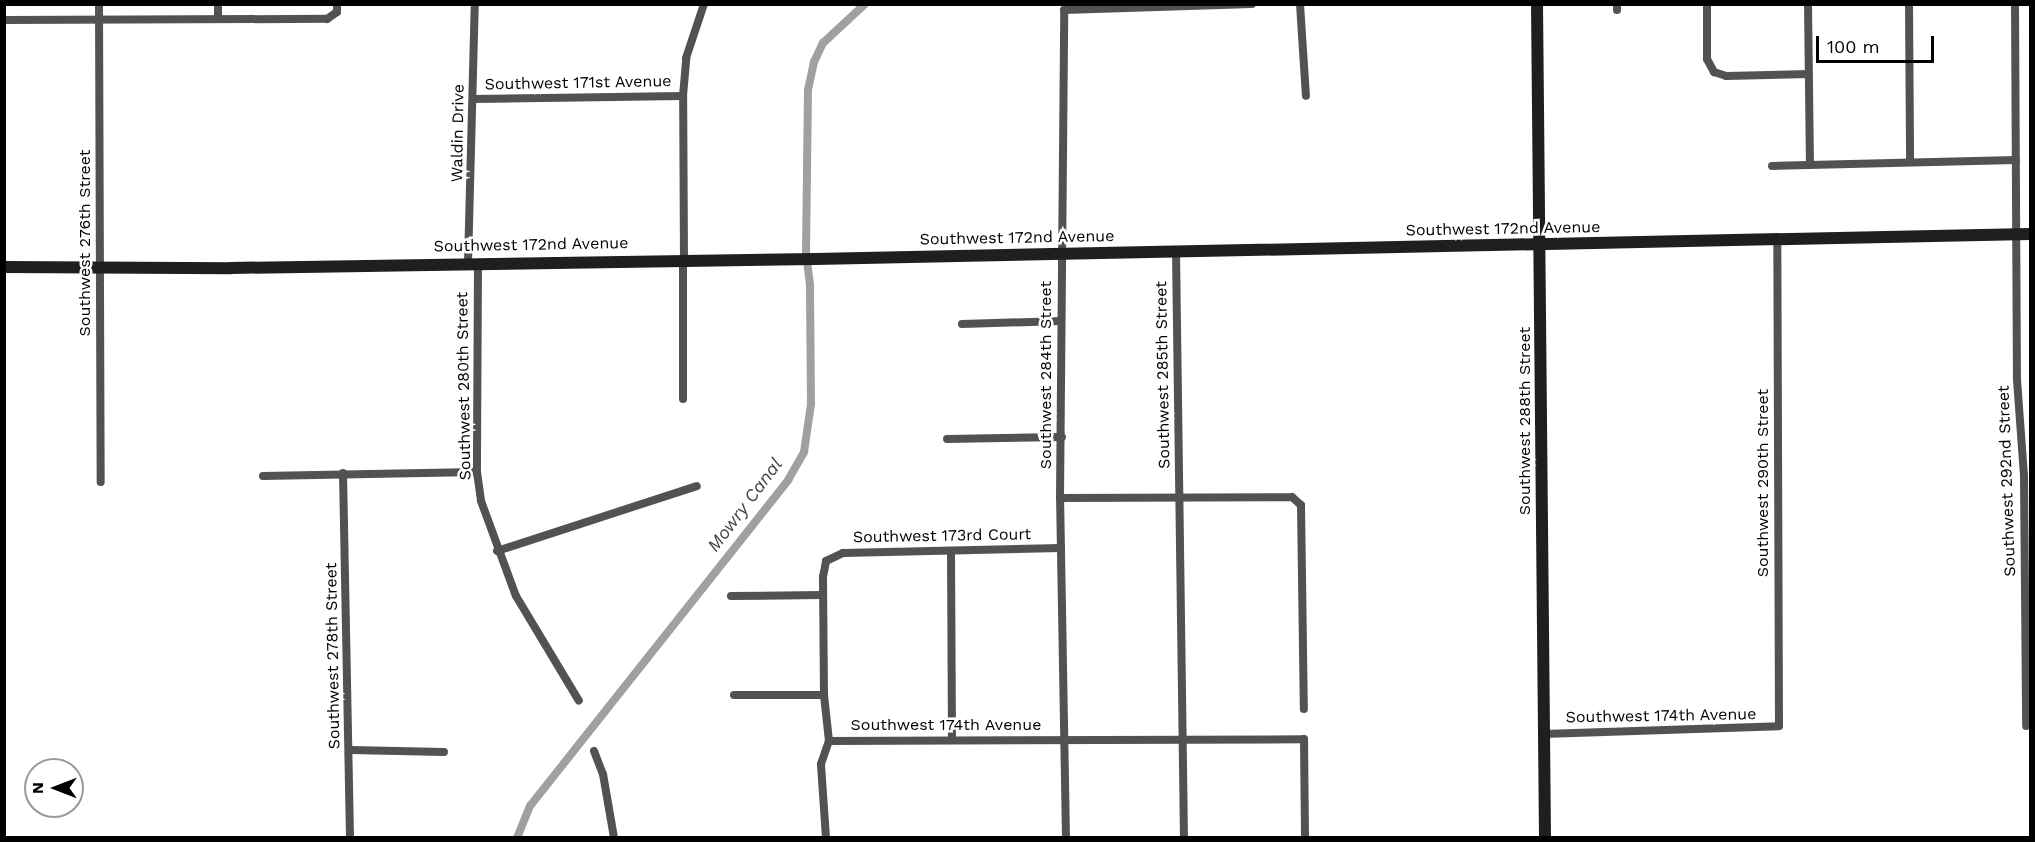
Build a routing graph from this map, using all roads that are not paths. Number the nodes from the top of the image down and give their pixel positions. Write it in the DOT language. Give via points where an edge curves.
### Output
graph roads {
  1 [pos="99,4"];
  2 [pos="218,4"];
  3 [pos="337,4"];
  4 [pos="475,4"];
  5 [pos="704,4"];
  6 [pos="1252,4"];
  7 [pos="1299,4"];
  8 [pos="1537,4"];
  9 [pos="1707,4"];
  10 [pos="1808,4"];
  11 [pos="1909,4"];
  12 [pos="2015,4"];
  13 [pos="218,18"];
  14 [pos="99,19"];
  15 [pos="4,20"];
  16 [pos="1809,74"];
  17 [pos="683,96"];
  18 [pos="1306,96"];
  19 [pos="473,99"];
  20 [pos="2016,160"];
  21 [pos="1911,162"];
  22 [pos="1810,165"];
  23 [pos="1773,166"];
  24 [pos="2016,234"];
  25 [pos="2031,234"];
  26 [pos="1777,240"];
  27 [pos="1540,245"];
  28 [pos="1176,252"];
  29 [pos="1061,253"];
  30 [pos="684,260"];
  31 [pos="473,263"];
  32 [pos="4,267"];
  33 [pos="100,267"];
  34 [pos="1061,321"];
  35 [pos="962,324"];
  36 [pos="683,399"];
  37 [pos="1062,437"];
  38 [pos="947,439"];
  39 [pos="477,472"];
  40 [pos="343,473"];
  41 [pos="264,476"];
  42 [pos="101,482"];
  43 [pos="697,486"];
  44 [pos="1060,498"];
  45 [pos="1180,498"];
  46 [pos="1061,548"];
  47 [pos="497,551"];
  48 [pos="951,551"];
  49 [pos="823,595"];
  50 [pos="731,596"];
  51 [pos="2028,606"];
  52 [pos="824,694"];
  53 [pos="734,695"];
  54 [pos="579,701"];
  55 [pos="1304,709"];
  56 [pos="1779,726"];
  57 [pos="2026,726"];
  58 [pos="1544,734"];
  59 [pos="1064,739"];
  60 [pos="952,740"];
  61 [pos="829,741"];
  62 [pos="1185,741"];
  63 [pos="350,750"];
  64 [pos="594,751"];
  65 [pos="444,752"];
  66 [pos="350,837"];
  67 [pos="614,837"];
  68 [pos="826,837"];
  69 [pos="1066,837"];
  70 [pos="1184,837"];
  71 [pos="1305,837"];
  72 [pos="1545,837"];
  1 -- 14 [label="street, Southwest 276th Street"];
  2 -- 13 [label="street"];
  3 -- 13 [label="street" via="333,17"];
  4 -- 19 [label="street, Waldin Drive"];
  5 -- 17 [label="street" via="686,58"];
  6 -- 29 [label="street, Southwest 284th Street" via="1064,10"];
  7 -- 18 [label="street"];
  8 -- 27 [label="street, Southwest 288th Street"];
  9 -- 16 [label="street" via="1707,59 1714,72 1726,76"];
  10 -- 16 [label="street"];
  11 -- 21 [label="street"];
  12 -- 20 [label="street, Southwest 292nd Street"];
  13 -- 14 [label="street"];
  14 -- 15 [label="street"];
  14 -- 33 [label="street, Southwest 276th Street"];
  16 -- 22 [label="street"];
  17 -- 19 [label="street, Southwest 171st Avenue"];
  17 -- 30 [label="street"];
  19 -- 31 [label="street, Waldin Drive"];
  20 -- 21 [label="street"];
  20 -- 24 [label="street, Southwest 292nd Street"];
  21 -- 22 [label="street"];
  22 -- 23 [label="street"];
  24 -- 25 [label="street, Southwest 172nd Avenue"];
  24 -- 26 [label="street, Southwest 172nd Avenue"];
  24 -- 51 [label="street, Southwest 292nd Street" via="2017,380 2023,429"];
  26 -- 27 [label="street, Southwest 172nd Avenue"];
  26 -- 56 [label="street, Southwest 290th Street"];
  27 -- 28 [label="street, Southwest 172nd Avenue"];
  27 -- 58 [label="street, Southwest 288th Street"];
  28 -- 29 [label="street, Southwest 172nd Avenue"];
  28 -- 45 [label="street, Southwest 285th Street"];
  29 -- 30 [label="street, Southwest 172nd Avenue"];
  29 -- 34 [label="street, Southwest 284th Street"];
  30 -- 31 [label="street, Southwest 172nd Avenue"];
  30 -- 36 [label="street"];
  31 -- 33 [label="street, Southwest 172nd Avenue"];
  31 -- 39 [label="street, Southwest 280th Street"];
  32 -- 33 [label="street, Southwest 172nd Avenue"];
  33 -- 42 [label="street, Southwest 276th Street"];
  34 -- 35 [label="street"];
  34 -- 37 [label="street, Southwest 284th Street"];
  37 -- 38 [label="street"];
  37 -- 44 [label="street, Southwest 284th Street"];
  39 -- 40 [label="street"];
  39 -- 47 [label="street, Southwest 280th Street" via="481,501"];
  40 -- 41 [label="street"];
  40 -- 63 [label="street, Southwest 278th Street"];
  43 -- 47 [label="street"];
  44 -- 45 [label="street"];
  44 -- 46 [label="street, Southwest 284th Street"];
  45 -- 55 [label="street" via="1292,497 1301,505"];
  45 -- 62 [label="street, Southwest 285th Street"];
  46 -- 48 [label="street, Southwest 173rd Court"];
  46 -- 59 [label="street, Southwest 284th Street"];
  47 -- 54 [label="street, Southwest 280th Street" via="516,596"];
  48 -- 49 [label="street, Southwest 173rd Court" via="843,553 826,561"];
  48 -- 60 [label="street"];
  49 -- 50 [label="street"];
  49 -- 52 [label="street"];
  51 -- 57 [label="street, Southwest 292nd Street"];
  52 -- 53 [label="street"];
  52 -- 61 [label="street"];
  56 -- 58 [label="street, Southwest 174th Avenue"];
  58 -- 72 [label="street, Southwest 288th Street"];
  59 -- 60 [label="street, Southwest 174th Avenue"];
  59 -- 62 [label="street, Southwest 174th Avenue"];
  59 -- 69 [label="street, Southwest 284th Street"];
  60 -- 61 [label="street, Southwest 174th Avenue"];
  61 -- 68 [label="street" via="821,764"];
  62 -- 70 [label="street, Southwest 285th Street"];
  62 -- 71 [label="street, Southwest 174th Avenue" via="1304,738"];
  63 -- 65 [label="street"];
  63 -- 66 [label="street, Southwest 278th Street"];
  64 -- 67 [label="street" via="603,774"];
}
